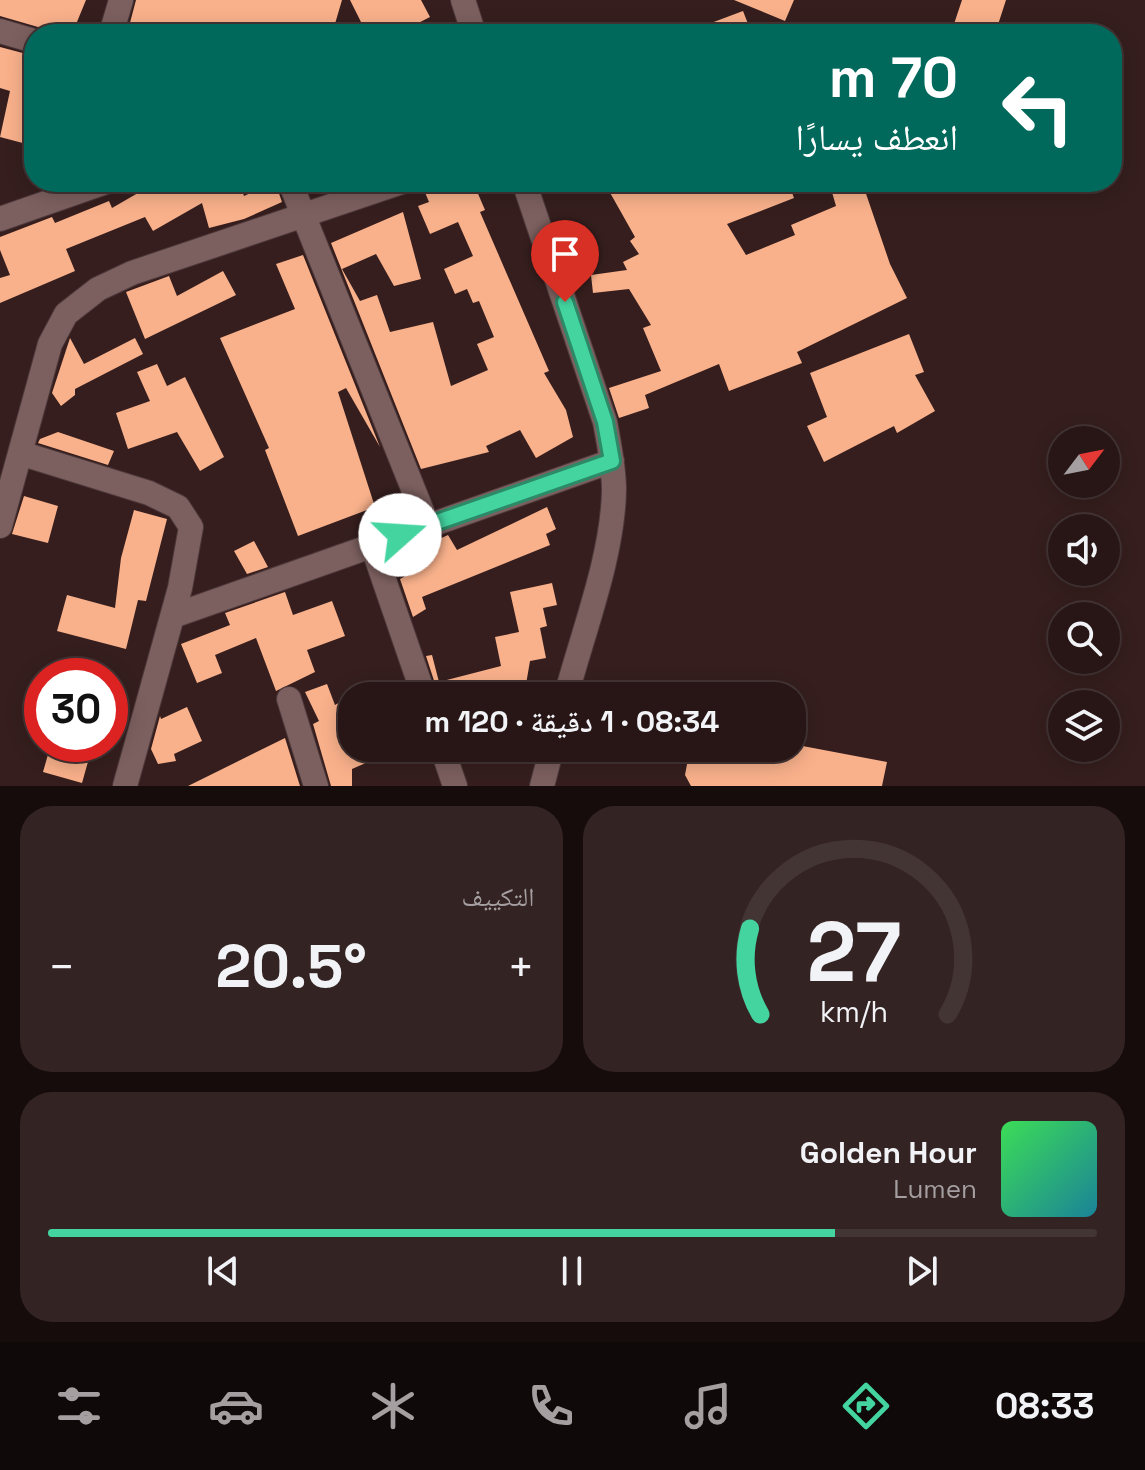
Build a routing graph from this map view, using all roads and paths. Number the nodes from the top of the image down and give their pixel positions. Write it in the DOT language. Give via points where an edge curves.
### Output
graph roads {
  1 [pos="121,0"];
  2 [pos="463,0"];
  3 [pos="114,24"];
  4 [pos="471,24"];
  5 [pos="0,31"];
  6 [pos="24,38"];
  7 [pos="77,192"];
  8 [pos="294,192"];
  9 [pos="372,192"];
  10 [pos="527,192"];
  11 [pos="303,215"];
  12 [pos="0,219"];
  13 [pos="20,453"];
  14 [pos="612,461"];
  15 [pos="0,526"];
  16 [pos="428,526"];
  17 [pos="372,545"];
  18 [pos="173,616"];
  19 [pos="419,682"];
  20 [pos="570,682"];
  21 [pos="289,699"];
  22 [pos="447,762"];
  23 [pos="548,762"];
  24 [pos="125,786"];
  25 [pos="316,786"];
  26 [pos="455,786"];
  27 [pos="542,786"];
  1 -- 3 [label="street"];
  2 -- 4 [label="street"];
  5 -- 6 [label="street"];
  7 -- 12 [label="street"];
  8 -- 11 [label="street"];
  9 -- 11 [label="street"];
  10 -- 14 [label="street" via="605,422"];
  11 -- 13 [label="street" via="132,273 98,289 66,314 50,344"];
  11 -- 16 [label="street"];
  13 -- 15 [label="street"];
  13 -- 18 [label="street" via="178,507 191,527"];
  14 -- 16 [label="street"];
  14 -- 20 [label="street" via="608,538"];
  16 -- 17 [label="street"];
  17 -- 18 [label="street"];
  17 -- 19 [label="street"];
  18 -- 24 [label="street"];
  21 -- 25 [label="street"];
  22 -- 26 [label="street"];
  23 -- 27 [label="street"];
}
